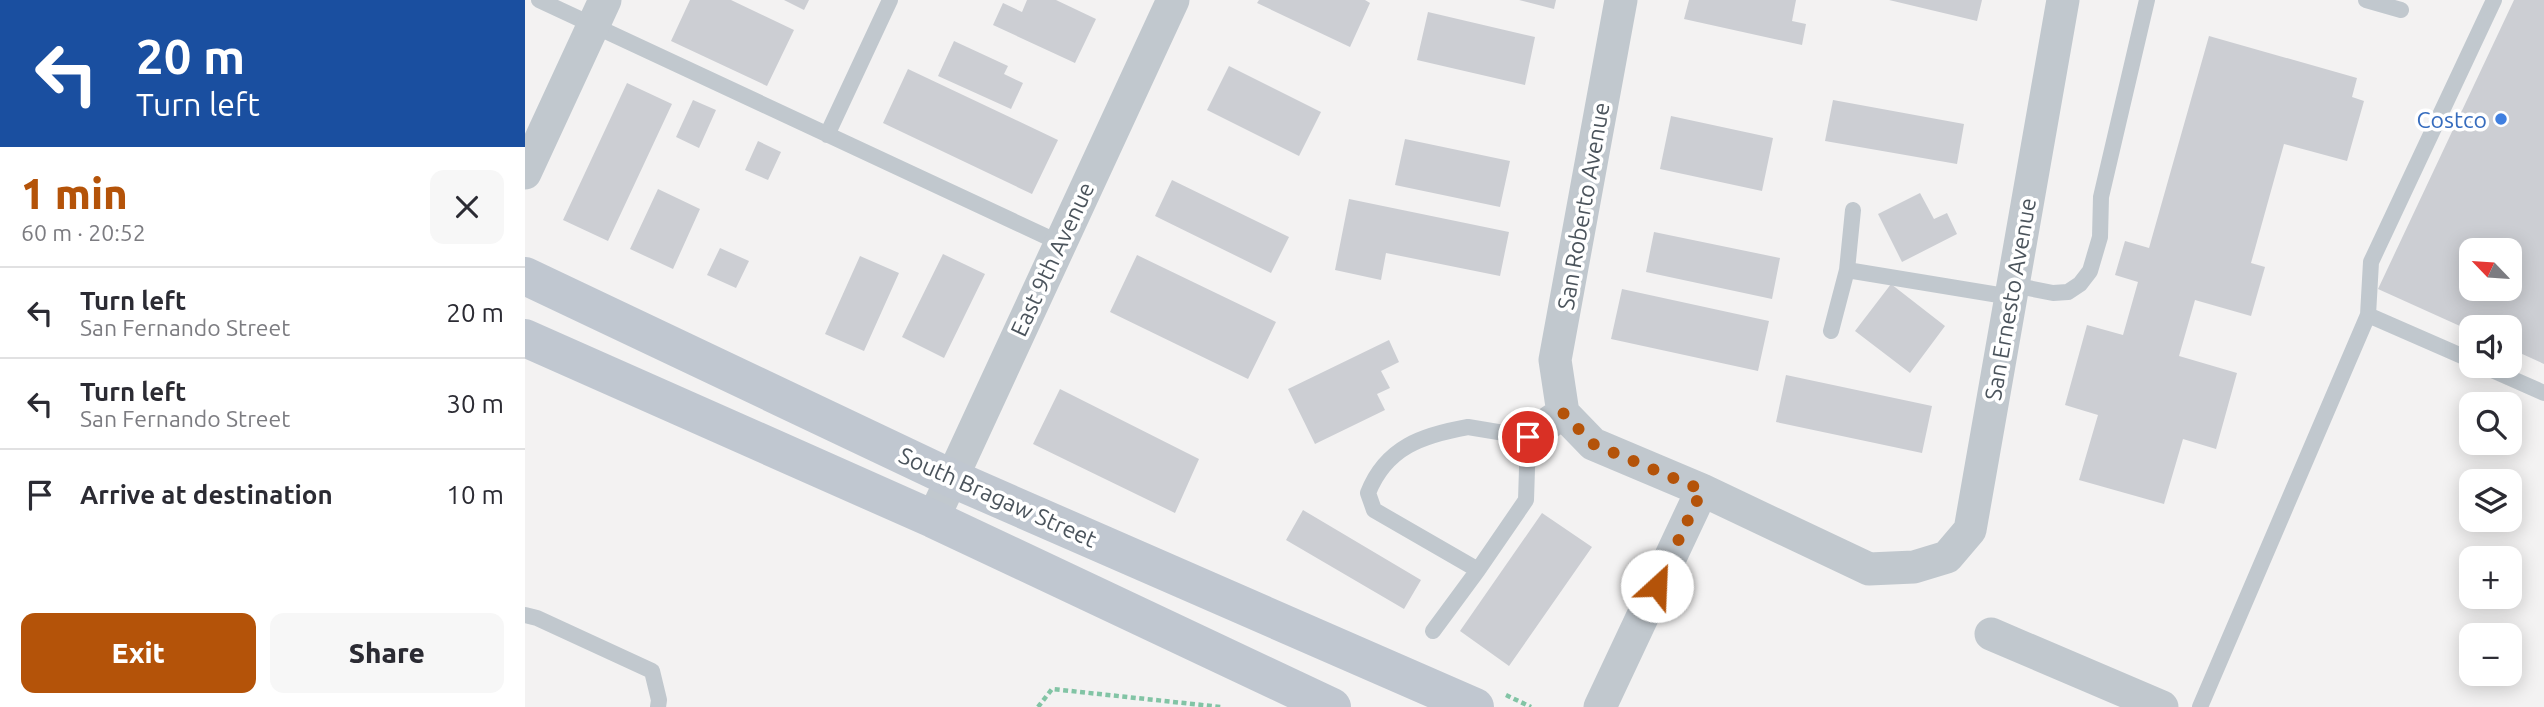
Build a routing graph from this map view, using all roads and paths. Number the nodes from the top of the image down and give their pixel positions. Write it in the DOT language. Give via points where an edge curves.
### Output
graph roads {
  1 [pos="539,0"];
  2 [pos="890,0"];
  3 [pos="1173,0"];
  4 [pos="1621,0"];
  5 [pos="2063,0"];
  6 [pos="2147,0"];
  7 [pos="2366,0"];
  8 [pos="2494,0"];
  9 [pos="2401,10"];
  10 [pos="599,13"];
  11 [pos="827,135"];
  12 [pos="525,173"];
  13 [pos="1853,210"];
  14 [pos="1060,243"];
  15 [pos="1847,270"];
  16 [pos="525,276"];
  17 [pos="2012,290"];
  18 [pos="2368,314"];
  19 [pos="1831,331"];
  20 [pos="525,338"];
  21 [pos="2459,355"];
  22 [pos="2510,378"];
  23 [pos="2544,393"];
  24 [pos="1563,413"];
  25 [pos="1528,437"];
  26 [pos="951,478"];
  27 [pos="1702,490"];
  28 [pos="933,519"];
  29 [pos="1478,570"];
  30 [pos="525,615"];
  31 [pos="1433,631"];
  32 [pos="1990,634"];
  33 [pos="658,707"];
  34 [pos="1038,707"];
  35 [pos="1221,707"];
  36 [pos="1332,707"];
  37 [pos="1475,707"];
  38 [pos="1600,707"];
  39 [pos="2162,707"];
  40 [pos="2200,707"];
  1 -- 10 [label="lane"];
  2 -- 11 [label="lane"];
  3 -- 14 [label="street, East 9th Avenue"];
  4 -- 24 [label="street, San Roberto Avenue" via="1555,360"];
  5 -- 17 [label="street, San Ernesto Avenue"];
  6 -- 17 [label="lane" via="2101,197 2100,237 2090,271 2067,292"];
  7 -- 9 [label="lane"];
  8 -- 18 [label="lane" via="2371,262"];
  10 -- 11 [label="lane"];
  10 -- 12 [label="street"];
  11 -- 14 [label="lane"];
  13 -- 15 [label="lane"];
  14 -- 26 [label="street, East 9th Avenue"];
  15 -- 17 [label="lane"];
  15 -- 19 [label="lane"];
  16 -- 26 [label="main road, South Bragaw Street"];
  17 -- 27 [label="street, San Ernesto Avenue" via="1970,530 1947,557 1914,567 1869,569"];
  18 -- 21 [label="lane"];
  18 -- 40 [label="lane"];
  20 -- 28 [label="main road, South Bragaw Street"];
  22 -- 23 [label="lane"];
  24 -- 25 [label="street"];
  24 -- 27 [label="street, San Ernesto Avenue" via="1593,444"];
  25 -- 29 [label="lane" via="1526,500"];
  25 -- 29 [label="lane" via="1468,427 1432,433 1394,454 1375,475 1368,493 1374,510"];
  26 -- 28 [label="street, East 9th Avenue"];
  26 -- 37 [label="main road, South Bragaw Street"];
  27 -- 38 [label="street"];
  28 -- 36 [label="main road, South Bragaw Street"];
  29 -- 31 [label="lane"];
  30 -- 33 [label="lane" via="652,671"];
  32 -- 39 [label="street"];
  34 -- 35 [label="path" via="1052,688"];
}
